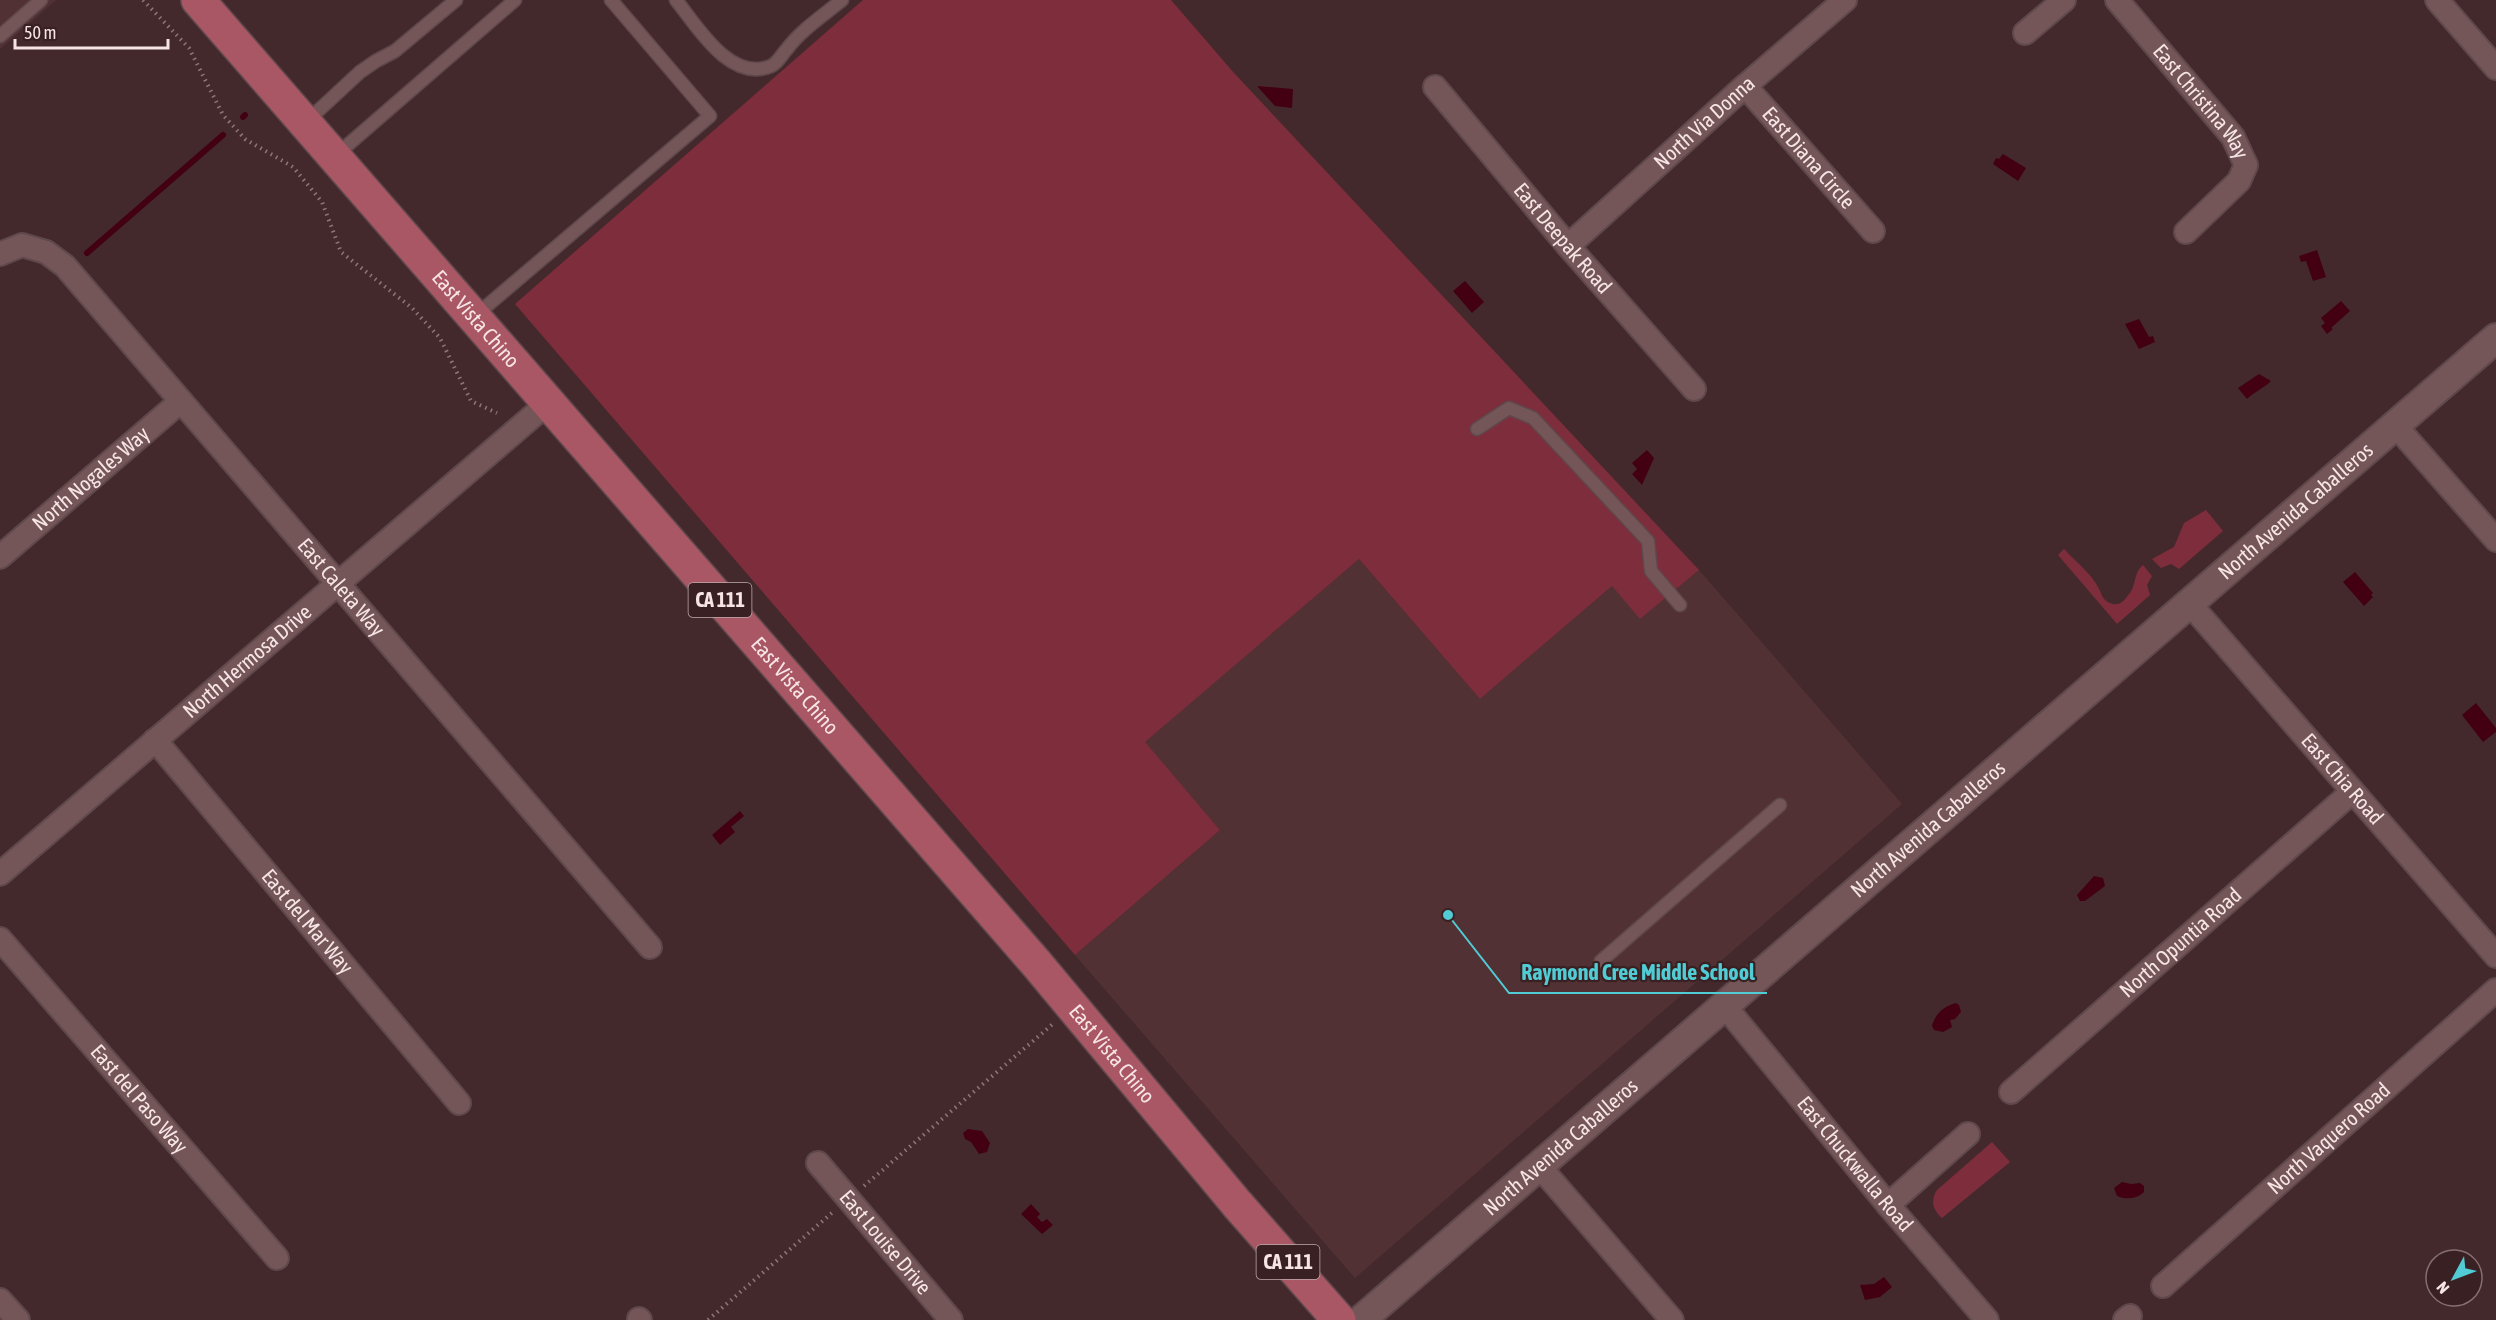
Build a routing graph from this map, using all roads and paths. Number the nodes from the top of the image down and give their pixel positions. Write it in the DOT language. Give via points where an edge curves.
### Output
graph roads {
  1 [pos="41,0"];
  2 [pos="143,0"];
  3 [pos="198,0"];
  4 [pos="456,0"];
  5 [pos="515,0"];
  6 [pos="610,0"];
  7 [pos="676,0"];
  8 [pos="842,0"];
  9 [pos="1845,0"];
  10 [pos="2064,0"];
  11 [pos="2117,0"];
  12 [pos="2437,0"];
  13 [pos="2025,33"];
  14 [pos="0,36"];
  15 [pos="2496,68"];
  16 [pos="1745,86"];
  17 [pos="1435,87"];
  18 [pos="305,123"];
  19 [pos="334,157"];
  20 [pos="1873,231"];
  21 [pos="2187,232"];
  22 [pos="1568,246"];
  23 [pos="0,254"];
  24 [pos="473,317"];
  25 [pos="2496,338"];
  26 [pos="1694,389"];
  27 [pos="181,401"];
  28 [pos="548,403"];
  29 [pos="497,413"];
  30 [pos="2396,425"];
  31 [pos="1477,429"];
  32 [pos="2496,540"];
  33 [pos="0,557"];
  34 [pos="337,582"];
  35 [pos="2190,604"];
  36 [pos="1680,605"];
  37 [pos="155,740"];
  38 [pos="2352,792"];
  39 [pos="1780,805"];
  40 [pos="0,874"];
  41 [pos="0,939"];
  42 [pos="650,946"];
  43 [pos="2496,956"];
  44 [pos="1601,961"];
  45 [pos="2496,990"];
  46 [pos="1724,1005"];
  47 [pos="1072,1006"];
  48 [pos="2011,1092"];
  49 [pos="459,1103"];
  50 [pos="1968,1134"];
  51 [pos="818,1163"];
  52 [pos="1540,1167"];
  53 [pos="849,1199"];
  54 [pos="1888,1205"];
  55 [pos="277,1258"];
  56 [pos="2163,1286"];
  57 [pos="0,1300"];
  58 [pos="18,1320"];
  59 [pos="708,1320"];
  60 [pos="951,1320"];
  61 [pos="1339,1320"];
  62 [pos="1361,1320"];
  63 [pos="1672,1320"];
  64 [pos="1987,1320"];
  1 -- 14 [label="lane"];
  2 -- 29 [label="path" via="189,48 223,115 246,139 293,166 322,202 341,252 412,308 440,338 471,401"];
  3 -- 18 [label="main road, East Vista Chino / CA 111"];
  4 -- 18 [label="lane" via="395,51 360,72"];
  5 -- 19 [label="lane"];
  6 -- 24 [label="lane" via="710,116"];
  7 -- 8 [label="lane" via="720,54 730,62 760,68 773,65 794,40"];
  9 -- 16 [label="street, North Via Donna"];
  10 -- 13 [label="street"];
  11 -- 21 [label="street, East Christina Way" via="2233,137 2246,165 2239,181"];
  12 -- 15 [label="street"];
  16 -- 20 [label="street, East Diana Circle"];
  16 -- 22 [label="street, North Via Donna"];
  17 -- 22 [label="street, East Deepak Road"];
  18 -- 19 [label="main road, East Vista Chino / CA 111"];
  19 -- 24 [label="main road, East Vista Chino / CA 111"];
  22 -- 26 [label="street, East Deepak Road"];
  23 -- 27 [label="street, East Caleta Way" via="22,245 46,252 65,266"];
  24 -- 28 [label="main road, East Vista Chino / CA 111"];
  25 -- 30 [label="street, North Avenida Caballeros"];
  27 -- 33 [label="street, North Nogales Way"];
  27 -- 34 [label="street, East Caleta Way"];
  28 -- 34 [label="street, North Hermosa Drive"];
  28 -- 47 [label="main road, East Vista Chino / CA 111"];
  30 -- 32 [label="street"];
  30 -- 35 [label="street, North Avenida Caballeros"];
  31 -- 36 [label="lane" via="1509,408 1533,418 1647,541 1651,571"];
  34 -- 37 [label="street, North Hermosa Drive"];
  34 -- 42 [label="street, East Caleta Way"];
  35 -- 38 [label="street, East Chia Road"];
  35 -- 46 [label="street, North Avenida Caballeros"];
  37 -- 40 [label="street, North Hermosa Drive"];
  37 -- 49 [label="street, East del Mar Way"];
  38 -- 43 [label="street, East Chia Road"];
  38 -- 48 [label="street, North Opuntia Road"];
  39 -- 44 [label="lane"];
  41 -- 55 [label="street, East del Paso Way"];
  45 -- 56 [label="street, North Vaquero Road"];
  46 -- 52 [label="street, North Avenida Caballeros"];
  46 -- 54 [label="street, East Chuckwalla Road"];
  47 -- 53 [label="path"];
  47 -- 61 [label="main road, East Vista Chino / CA 111"];
  50 -- 54 [label="street"];
  51 -- 53 [label="street, East Louise Drive"];
  52 -- 62 [label="street, North Avenida Caballeros"];
  52 -- 63 [label="street"];
  53 -- 59 [label="path"];
  53 -- 60 [label="street, East Louise Drive"];
  54 -- 64 [label="street, East Chuckwalla Road"];
  57 -- 58 [label="street"];
}
